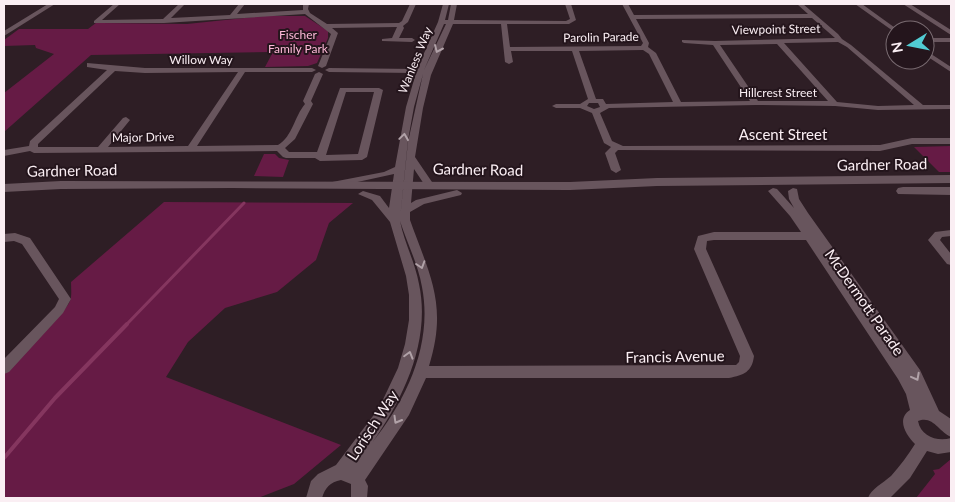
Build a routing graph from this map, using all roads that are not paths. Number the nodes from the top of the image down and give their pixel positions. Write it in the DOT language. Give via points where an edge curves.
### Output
graph roads {
  1 [pos="52,4"];
  2 [pos="117,4"];
  3 [pos="182,4"];
  4 [pos="242,4"];
  5 [pos="306,4"];
  6 [pos="413,4"];
  7 [pos="446,4"];
  8 [pos="454,4"];
  9 [pos="568,4"];
  10 [pos="625,4"];
  11 [pos="800,4"];
  12 [pos="858,4"];
  13 [pos="906,4"];
  14 [pos="914,4"];
  15 [pos="307,12"];
  16 [pos="814,16"];
  17 [pos="231,17"];
  18 [pos="634,17"];
  19 [pos="164,21"];
  20 [pos="447,22"];
  21 [pos="885,23"];
  22 [pos="400,24"];
  23 [pos="504,24"];
  24 [pos="328,26"];
  25 [pos="951,30"];
  26 [pos="4,34"];
  27 [pos="951,38"];
  28 [pos="935,39"];
  29 [pos="384,40"];
  30 [pos="394,40"];
  31 [pos="412,40"];
  32 [pos="839,40"];
  33 [pos="684,41"];
  34 [pos="779,42"];
  35 [pos="715,43"];
  36 [pos="644,48"];
  37 [pos="507,49"];
  38 [pos="575,50"];
  39 [pos="935,59"];
  40 [pos="509,62"];
  41 [pos="90,65"];
  42 [pos="112,68"];
  43 [pos="321,70"];
  44 [pos="951,70"];
  45 [pos="242,71"];
  46 [pos="424,72"];
  47 [pos="592,100"];
  48 [pos="756,103"];
  49 [pos="678,104"];
  50 [pos="834,104"];
  51 [pos="556,106"];
  52 [pos="582,106"];
  53 [pos="605,106"];
  54 [pos="951,107"];
  55 [pos="921,108"];
  56 [pos="595,111"];
  57 [pos="126,120"];
  58 [pos="951,141"];
  59 [pos="192,147"];
  60 [pos="32,148"];
  61 [pos="280,148"];
  62 [pos="615,148"];
  63 [pos="100,150"];
  64 [pos="4,153"];
  65 [pos="321,155"];
  66 [pos="411,158"];
  67 [pos="400,170"];
  68 [pos="616,170"];
  69 [pos="951,179"];
  70 [pos="886,181"];
  71 [pos="329,185"];
  72 [pos="429,185"];
  73 [pos="4,188"];
  74 [pos="402,189"];
  75 [pos="922,190"];
  76 [pos="793,191"];
  77 [pos="951,191"];
  78 [pos="773,192"];
  79 [pos="457,193"];
  80 [pos="363,194"];
  81 [pos="4,196"];
  82 [pos="405,211"];
  83 [pos="395,222"];
  84 [pos="951,233"];
  85 [pos="809,236"];
  86 [pos="4,238"];
  87 [pos="951,261"];
  88 [pos="4,368"];
  89 [pos="420,372"];
  90 [pos="918,413"];
  91 [pos="934,416"];
  92 [pos="951,430"];
  93 [pos="924,441"];
  94 [pos="951,445"];
  95 [pos="341,472"];
  96 [pos="357,479"];
  97 [pos="881,497"];
  98 [pos="314,498"];
  99 [pos="359,498"];
  1 -- 26 [label="street"];
  2 -- 19 [label="street" via="96,22"];
  3 -- 19 [label="street"];
  4 -- 17 [label="street"];
  5 -- 15 [label="street"];
  6 -- 22 [label="street" via="405,22"];
  7 -- 20 [label="street, Wanless Way"];
  8 -- 20 [label="street, Wanless Way"];
  9 -- 23 [label="street" via="573,20 567,23"];
  10 -- 18 [label="street, Parolin Parade"];
  11 -- 16 [label="street"];
  12 -- 21 [label="street"];
  13 -- 27 [label="street"];
  14 -- 25 [label="street"];
  15 -- 17 [label="street"];
  15 -- 24 [label="street"];
  16 -- 18 [label="street"];
  16 -- 32 [label="street"];
  17 -- 19 [label="street"];
  18 -- 36 [label="street, Parolin Parade" via="646,43"];
  20 -- 23 [label="street"];
  20 -- 46 [label="street, Wanless Way"];
  22 -- 24 [label="street"];
  22 -- 30 [label="street"];
  23 -- 37 [label="street"];
  24 -- 43 [label="street" via="335,36"];
  27 -- 28 [label="street"];
  29 -- 30 [label="street"];
  30 -- 31 [label="street"];
  32 -- 34 [label="street, Viewpoint Street"];
  32 -- 55 [label="street"];
  33 -- 35 [label="street, Viewpoint Street"];
  34 -- 35 [label="street, Viewpoint Street"];
  34 -- 50 [label="street"];
  35 -- 48 [label="street, Viewpoint Street"];
  36 -- 38 [label="street, Parolin Parade"];
  36 -- 49 [label="street" via="652,53"];
  37 -- 38 [label="street, Parolin Parade"];
  37 -- 40 [label="street"];
  38 -- 47 [label="street"];
  39 -- 44 [label="street"];
  41 -- 42 [label="street, Willow Way"];
  42 -- 45 [label="street, Willow Way"];
  42 -- 60 [label="street" via="33,143"];
  43 -- 45 [label="street, Willow Way"];
  43 -- 46 [label="street, Willow Way"];
  43 -- 61 [label="street" via="291,141"];
  45 -- 59 [label="street"];
  46 -- 66 [label="street, Wanless Way"];
  67 -- 46 [label="street, Wanless Way, one-way" via="410,101"];
  47 -- 52 [label="street"];
  47 -- 53 [label="street"];
  48 -- 49 [label="street, Hillcrest Street"];
  48 -- 50 [label="street, Hillcrest Street"];
  49 -- 53 [label="street, Hillcrest Street"];
  50 -- 55 [label="street, Hillcrest Street"];
  51 -- 52 [label="street"];
  52 -- 56 [label="street"];
  53 -- 56 [label="street" via="603,110"];
  54 -- 55 [label="street, Hillcrest Street"];
  56 -- 62 [label="street" via="608,143"];
  57 -- 63 [label="street"];
  58 -- 62 [label="street, Ascent Street" via="912,141 880,148"];
  59 -- 61 [label="street, Major Drive"];
  59 -- 63 [label="street, Major Drive" via="177,150"];
  60 -- 63 [label="street, Major Drive" via="40,151"];
  60 -- 64 [label="street, Major Drive"];
  61 -- 65 [label="street, Major Drive" via="286,155"];
  62 -- 68 [label="street" via="610,153"];
  65 -- 65 [label="street, Major Drive" via="343,90 379,90 362,158 320,158"];
  66 -- 72 [label="street"];
  66 -- 74 [label="street, Wanless Way"];
  67 -- 71 [label="street"];
  67 -- 74 [label="street, Wanless Way"];
  69 -- 70 [label="street, Gardner Road"];
  70 -- 72 [label="street, Gardner Road"];
  70 -- 75 [label="street"];
  71 -- 73 [label="street, Gardner Road"];
  71 -- 74 [label="street, Gardner Road"];
  72 -- 74 [label="street, Gardner Road"];
  74 -- 79 [label="street, Gardner Road"];
  74 -- 80 [label="street, Gardner Road"];
  74 -- 82 [label="street, Lorisch Way"];
  74 -- 83 [label="street, Lorisch Way"];
  75 -- 76 [label="street, Gardner Road"];
  75 -- 77 [label="street, Gardner Road"];
  76 -- 78 [label="street, Gardner Road"];
  76 -- 91 [label="street, McDermott Parade, one-way" via="794,199 804,214 916,374"];
  78 -- 79 [label="street, Gardner Road"];
  78 -- 85 [label="street, McDermott Parade" via="782,199"];
  79 -- 82 [label="street, Gardner Road" via="420,202"];
  80 -- 81 [label="street, Gardner Road"];
  80 -- 83 [label="street, Lorisch Way" via="376,198"];
  82 -- 89 [label="street, Lorisch Way, one-way" via="405,220 428,286 431,308 429,337"];
  95 -- 83 [label="street, Lorisch Way, one-way" via="387,407 413,341 415,295 409,262"];
  84 -- 87 [label="street" via="939,234 934,240"];
  85 -- 89 [label="street, Francis Avenue" via="714,236 702,239 700,249 747,356 746,365 740,370"];
  85 -- 90 [label="street, McDermott Parade" via="903,375"];
  86 -- 88 [label="street" via="26,241 65,299 59,310"];
  89 -- 96 [label="street, Lorisch Way, one-way" via="394,426 368,458"];
  90 -- 91 [label="street"];
  90 -- 93 [label="street" via="913,414 910,423"];
  91 -- 92 [label="street"];
  93 -- 94 [label="street" via="941,447"];
  93 -- 97 [label="street" via="908,468"];
  95 -- 96 [label="street"];
  95 -- 98 [label="street" via="321,481"];
  96 -- 99 [label="street"];
}
